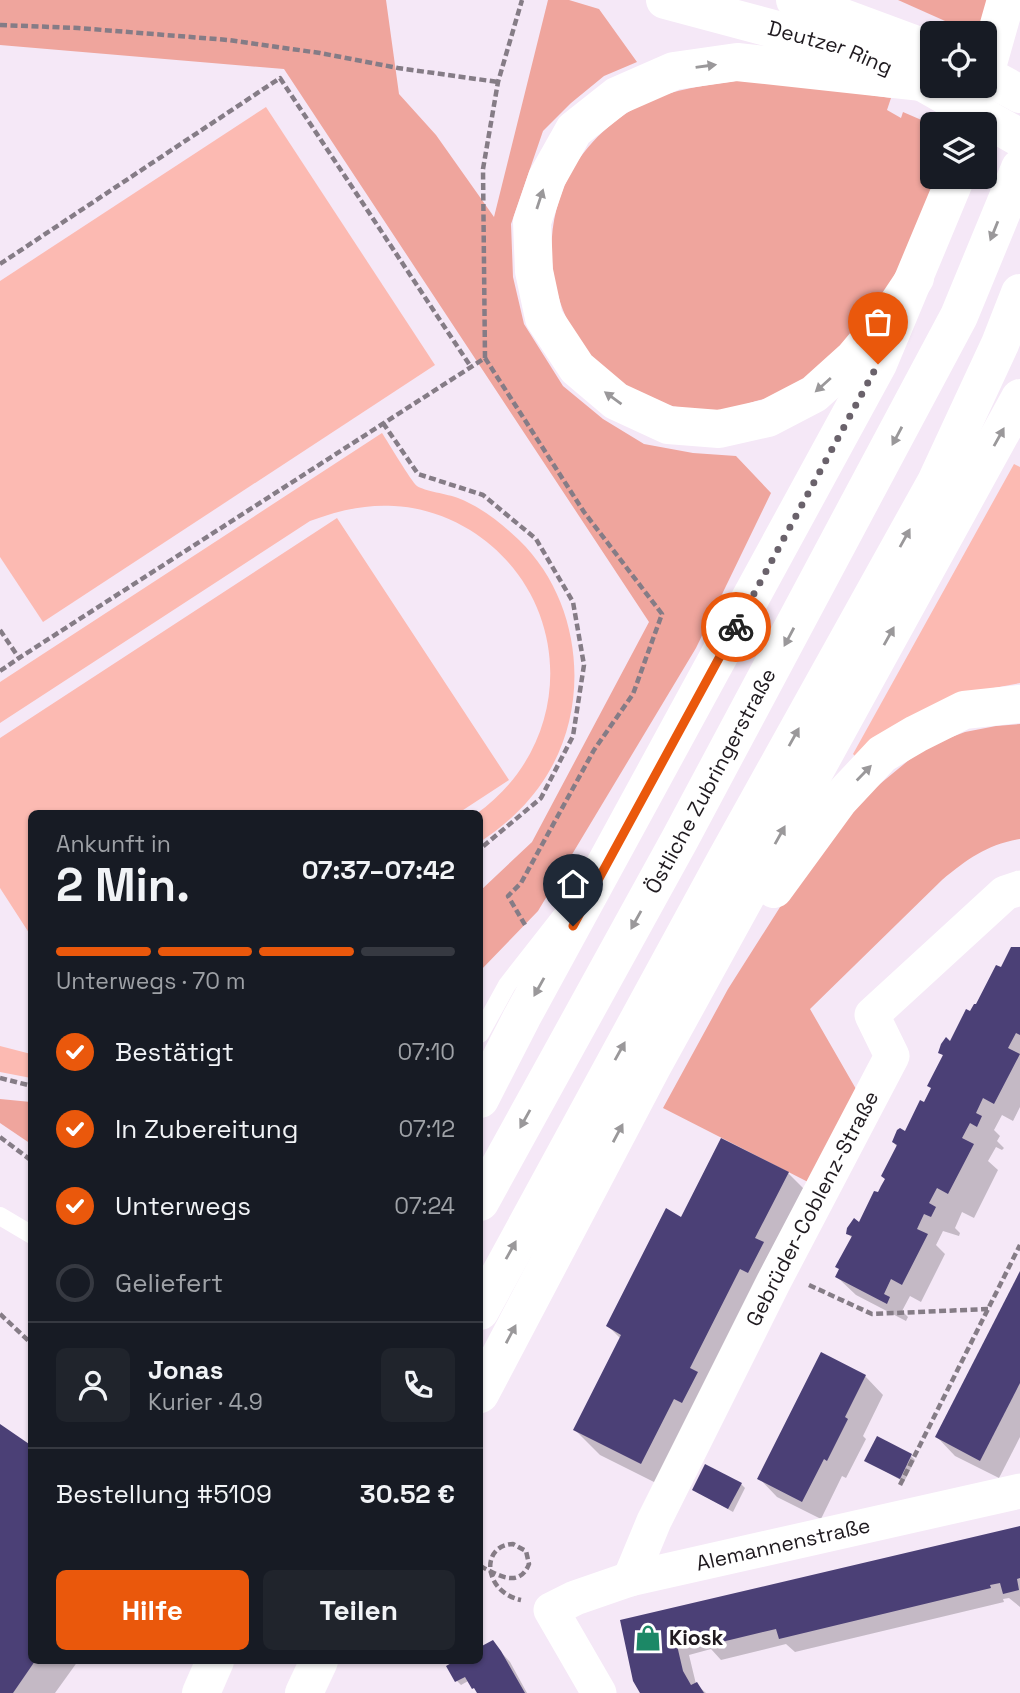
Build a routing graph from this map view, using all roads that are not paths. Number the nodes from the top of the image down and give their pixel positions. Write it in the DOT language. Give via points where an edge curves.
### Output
graph roads {
  1 [pos="665,0"];
  2 [pos="796,0"];
  3 [pos="852,0"];
  4 [pos="1006,0"];
  5 [pos="997,32"];
  6 [pos="920,58"];
  7 [pos="997,82"];
  8 [pos="1020,94"];
  9 [pos="970,98"];
  10 [pos="1020,138"];
  11 [pos="1020,168"];
  12 [pos="951,189"];
  13 [pos="915,278"];
  14 [pos="1020,293"];
  15 [pos="1020,398"];
  16 [pos="1020,704"];
  17 [pos="610,858"];
  18 [pos="1020,888"];
  19 [pos="483,1029"];
  20 [pos="652,1067"];
  21 [pos="483,1094"];
  22 [pos="483,1197"];
  23 [pos="0,1216"];
  24 [pos="28,1233"];
  25 [pos="483,1305"];
  26 [pos="483,1388"];
  27 [pos="1020,1492"];
  28 [pos="630,1579"];
  29 [pos="214,1664"];
  30 [pos="243,1664"];
  31 [pos="318,1664"];
  32 [pos="201,1693"];
  33 [pos="230,1693"];
  34 [pos="304,1693"];
  35 [pos="599,1693"];
  1 -- 6 [label="highway, Deutzer Ring" via="841,47"];
  2 -- 6 [label="highway, Deutzer Ring"];
  3 -- 6 [label="highway"];
  4 -- 5 [label="highway"];
  13 -- 6 [label="highway, one-way" via="854,358 814,394 768,418 719,429 668,425 615,401 578,368 544,318 534,271 533,222 547,178 574,131 617,96 674,71 737,62"];
  7 -- 8 [label="highway"];
  9 -- 10 [label="highway, Deutzer Ring"];
  11 -- 22 [label="highway, Östliche Zubringerstraße, one-way" via="959,316"];
  12 -- 13 [label="highway"];
  13 -- 17 [label="highway" via="878,364"];
  25 -- 14 [label="highway, one-way" via="936,482"];
  20 -- 15 [label="highway, one-way"];
  20 -- 16 [label="highway, one-way" via="839,800 882,754 964,710"];
  17 -- 19 [label="lane" via="537,944"];
  17 -- 21 [label="highway, one-way"];
  18 -- 28 [label="street, Gebrüder-Coblenz-Straße" via="1005,893 872,1015 892,1056 654,1521"];
  26 -- 20 [label="highway, one-way"];
  23 -- 24 [label="lane"];
  27 -- 28 [label="street, Alemannenstraße"];
  28 -- 35 [label="street, Alemannenstraße" via="551,1610"];
  29 -- 32 [label="highway"];
  30 -- 33 [label="highway"];
  31 -- 34 [label="highway"];
}
